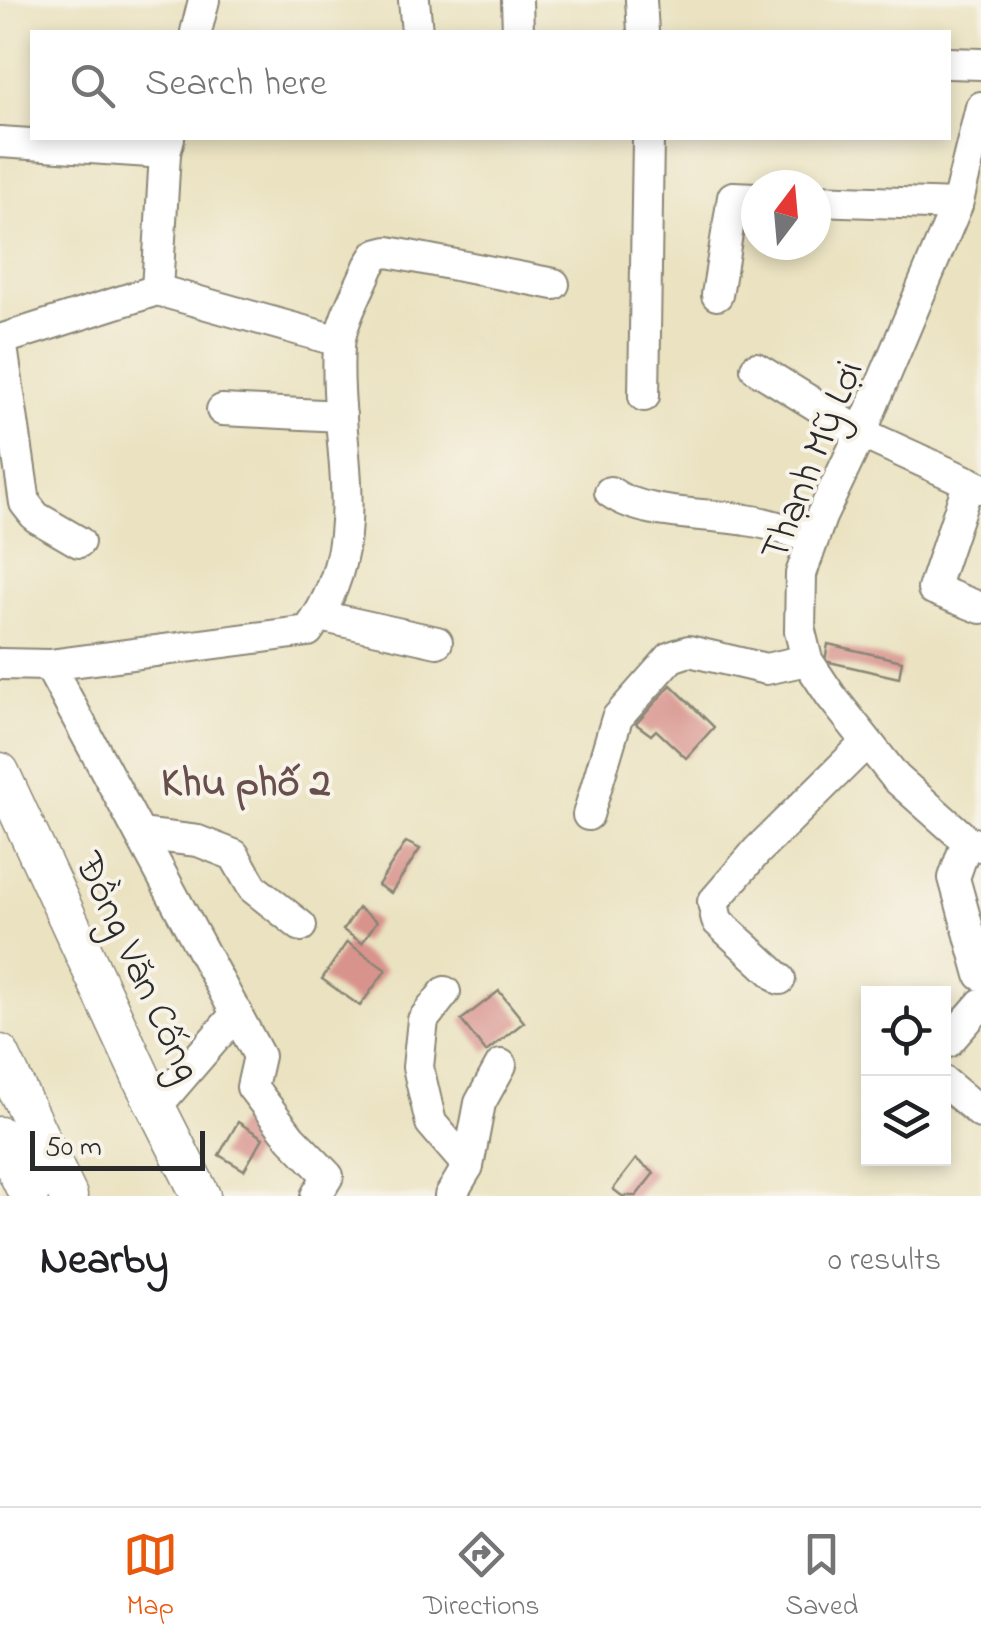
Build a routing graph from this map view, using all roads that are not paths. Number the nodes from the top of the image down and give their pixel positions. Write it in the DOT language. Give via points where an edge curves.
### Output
graph roads {
  1 [pos="204,0"];
  2 [pos="414,0"];
  3 [pos="517,0"];
  4 [pos="641,0"];
  5 [pos="196,30"];
  6 [pos="417,30"];
  7 [pos="518,30"];
  8 [pos="643,30"];
  9 [pos="951,63"];
  10 [pos="981,64"];
  11 [pos="981,107"];
  12 [pos="648,140"];
  13 [pos="0,142"];
  14 [pos="167,145"];
  15 [pos="741,197"];
  16 [pos="831,201"];
  17 [pos="957,205"];
  18 [pos="554,284"];
  19 [pos="157,290"];
  20 [pos="718,295"];
  21 [pos="0,340"];
  22 [pos="339,341"];
  23 [pos="756,368"];
  24 [pos="644,396"];
  25 [pos="222,410"];
  26 [pos="341,416"];
  27 [pos="861,434"];
  28 [pos="975,485"];
  29 [pos="610,492"];
  30 [pos="813,539"];
  31 [pos="79,542"];
  32 [pos="981,608"];
  33 [pos="320,616"];
  34 [pos="437,642"];
  35 [pos="807,660"];
  36 [pos="0,664"];
  37 [pos="49,665"];
  38 [pos="867,742"];
  39 [pos="0,772"];
  40 [pos="588,816"];
  41 [pos="0,825"];
  42 [pos="140,834"];
  43 [pos="974,844"];
  44 [pos="301,926"];
  45 [pos="981,975"];
  46 [pos="780,978"];
  47 [pos="445,992"];
  48 [pos="981,1004"];
  49 [pos="237,1013"];
  50 [pos="951,1039"];
  51 [pos="0,1054"];
  52 [pos="501,1065"];
  53 [pos="951,1088"];
  54 [pos="10,1101"];
  55 [pos="156,1107"];
  56 [pos="981,1113"];
  57 [pos="0,1136"];
  58 [pos="468,1166"];
  59 [pos="29,1196"];
  60 [pos="68,1196"];
  61 [pos="175,1196"];
  62 [pos="201,1196"];
  63 [pos="316,1196"];
  64 [pos="450,1196"];
  1 -- 5 [label="street"];
  2 -- 6 [label="street"];
  3 -- 7 [label="street"];
  4 -- 8 [label="street"];
  9 -- 10 [label="street"];
  11 -- 17 [label="street, Thạnh Mỹ Lợi"];
  12 -- 24 [label="street"];
  13 -- 14 [label="street"];
  14 -- 19 [label="street"];
  15 -- 20 [label="street" via="734,197"];
  16 -- 17 [label="street"];
  17 -- 27 [label="street, Thạnh Mỹ Lợi"];
  18 -- 22 [label="street" via="376,255"];
  19 -- 21 [label="street"];
  19 -- 22 [label="street"];
  21 -- 31 [label="street" via="25,502 36,517"];
  22 -- 26 [label="street"];
  23 -- 27 [label="street"];
  25 -- 26 [label="street"];
  26 -- 33 [label="street" via="349,518 332,594"];
  27 -- 28 [label="street"];
  27 -- 30 [label="street, Thạnh Mỹ Lợi"];
  28 -- 32 [label="street" via="933,589"];
  29 -- 30 [label="street" via="646,506 764,523"];
  30 -- 35 [label="street, Thạnh Mỹ Lợi" via="800,574"];
  33 -- 34 [label="street"];
  33 -- 37 [label="street" via="308,631"];
  35 -- 38 [label="street, Thạnh Mỹ Lợi"];
  35 -- 40 [label="street" via="766,669 689,651 671,657 616,718"];
  36 -- 37 [label="street"];
  37 -- 42 [label="street"];
  38 -- 43 [label="street, Thạnh Mỹ Lợi" via="896,778"];
  38 -- 46 [label="street" via="713,902 717,922"];
  39 -- 55 [label="main road, Đồng Văn Cống"];
  41 -- 61 [label="main road, Đồng Văn Cống"];
  42 -- 44 [label="street" via="198,841 234,855 253,888"];
  42 -- 49 [label="street"];
  43 -- 45 [label="street" via="954,878"];
  47 -- 58 [label="street" via="423,1020 418,1067 431,1123"];
  48 -- 50 [label="street"];
  49 -- 55 [label="street"];
  49 -- 63 [label="street" via="259,1056 252,1088 328,1176"];
  51 -- 54 [label="main road"];
  52 -- 58 [label="street" via="480,1103"];
  53 -- 56 [label="street"];
  54 -- 60 [label="main road"];
  55 -- 62 [label="main road, Đồng Văn Cống"];
  57 -- 59 [label="main road"];
  58 -- 64 [label="street"];
}
